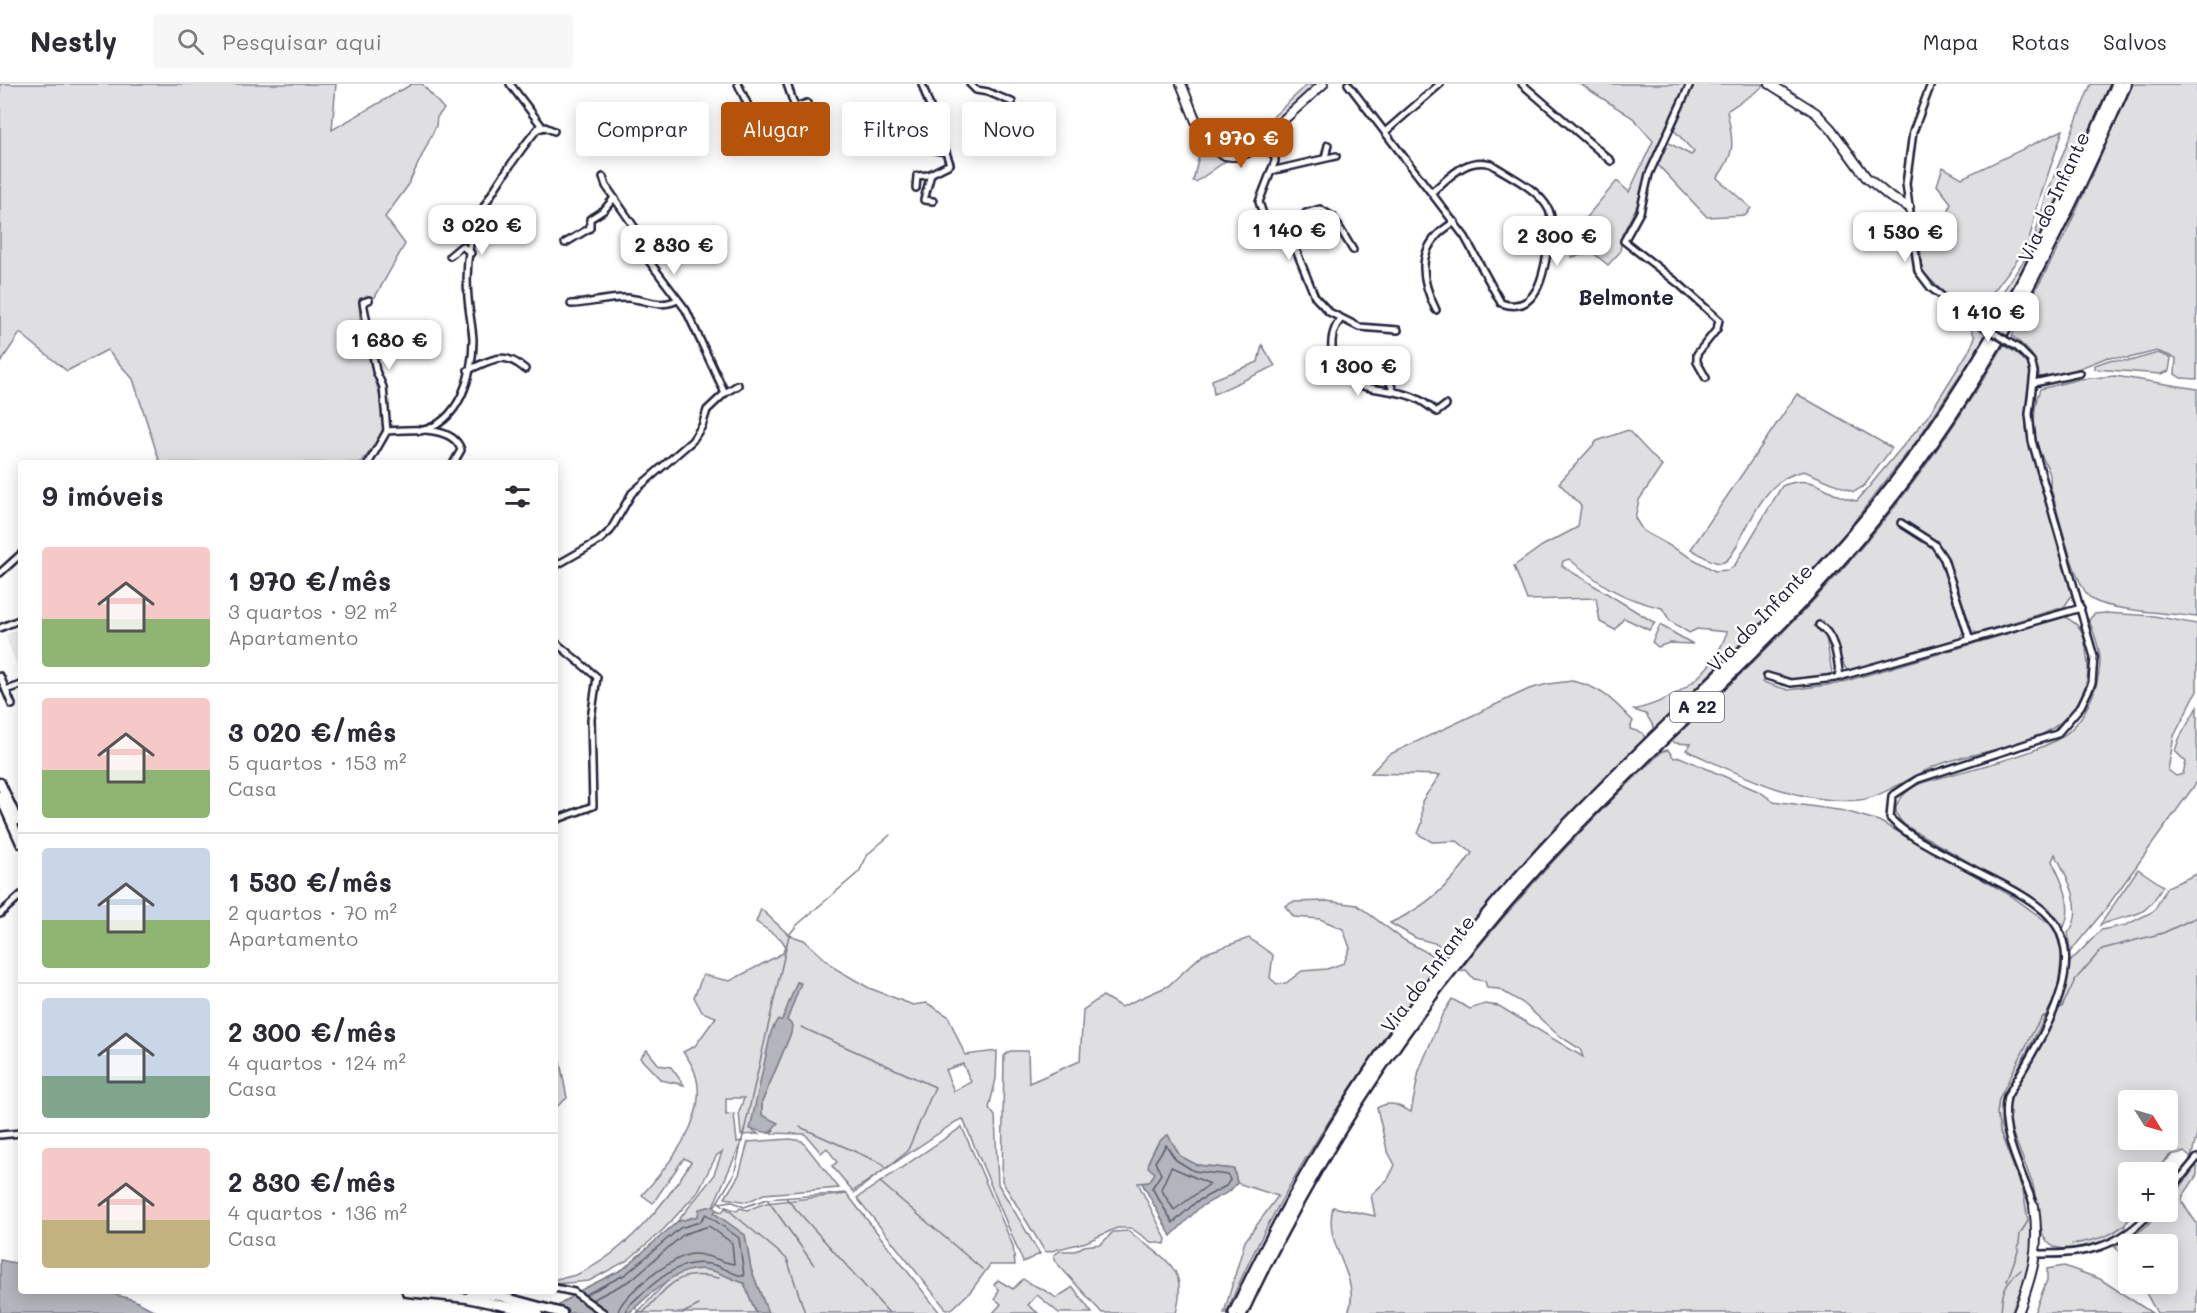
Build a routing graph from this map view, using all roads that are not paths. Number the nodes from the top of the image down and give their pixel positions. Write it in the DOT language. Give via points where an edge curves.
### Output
graph roads {
  1 [pos="510,84"];
  2 [pos="738,84"];
  3 [pos="788,84"];
  4 [pos="922,84"];
  5 [pos="970,84"];
  6 [pos="1181,84"];
  7 [pos="1323,84"];
  8 [pos="1340,84"];
  9 [pos="1347,84"];
  10 [pos="1440,84"];
  11 [pos="1522,84"];
  12 [pos="1690,84"];
  13 [pos="1770,84"];
  14 [pos="1931,84"];
  15 [pos="2117,84"];
  16 [pos="2126,84"];
  17 [pos="1354,94"];
  18 [pos="746,102"];
  19 [pos="793,102"];
  20 [pos="928,102"];
  21 [pos="1012,102"];
  22 [pos="1274,128"];
  23 [pos="537,129"];
  24 [pos="554,130"];
  25 [pos="1384,132"];
  26 [pos="1257,144"];
  27 [pos="1328,145"];
  28 [pos="947,156"];
  29 [pos="1336,156"];
  30 [pos="1325,158"];
  31 [pos="1611,160"];
  32 [pos="1275,161"];
  33 [pos="1271,171"];
  34 [pos="931,174"];
  35 [pos="603,177"];
  36 [pos="916,188"];
  37 [pos="1432,192"];
  38 [pos="614,198"];
  39 [pos="933,201"];
  40 [pos="1909,207"];
  41 [pos="1455,222"];
  42 [pos="1285,237"];
  43 [pos="565,243"];
  44 [pos="1353,250"];
  45 [pos="471,253"];
  46 [pos="450,256"];
  47 [pos="369,300"];
  48 [pos="677,300"];
  49 [pos="571,304"];
  50 [pos="1436,310"];
  51 [pos="1341,319"];
  52 [pos="1398,330"];
  53 [pos="1393,365"];
  54 [pos="525,369"];
  55 [pos="468,370"];
  56 [pos="2080,373"];
  57 [pos="1706,378"];
  58 [pos="2034,383"];
  59 [pos="738,386"];
  60 [pos="1394,392"];
  61 [pos="725,393"];
  62 [pos="1446,405"];
  63 [pos="387,430"];
  64 [pos="420,431"];
  65 [pos="370,460"];
  66 [pos="455,460"];
  67 [pos="1901,523"];
  68 [pos="18,558"];
  69 [pos="558,564"];
  70 [pos="0,573"];
  71 [pos="2081,608"];
  72 [pos="18,620"];
  73 [pos="1819,625"];
  74 [pos="0,628"];
  75 [pos="1970,640"];
  76 [pos="558,644"];
  77 [pos="0,676"];
  78 [pos="1767,676"];
  79 [pos="1840,677"];
  80 [pos="18,686"];
  81 [pos="6,690"];
  82 [pos="12,705"];
  83 [pos="0,783"];
  84 [pos="0,796"];
  85 [pos="558,819"];
  86 [pos="18,822"];
  87 [pos="18,836"];
  88 [pos="18,898"];
  89 [pos="0,914"];
  90 [pos="18,1133"];
  91 [pos="0,1135"];
  92 [pos="2197,1158"];
  93 [pos="2178,1181"];
  94 [pos="2034,1206"];
  95 [pos="2143,1222"];
  96 [pos="2036,1254"];
  97 [pos="558,1288"];
  98 [pos="426,1294"];
  99 [pos="496,1294"];
  100 [pos="538,1313"];
  101 [pos="562,1313"];
  102 [pos="604,1313"];
  103 [pos="1234,1313"];
  104 [pos="1242,1313"];
  105 [pos="2018,1313"];
  1 -- 23 [label="street" via="541,125"];
  2 -- 18 [label="street"];
  3 -- 19 [label="street"];
  4 -- 20 [label="street"];
  5 -- 21 [label="street" via="976,90"];
  6 -- 26 [label="street" via="1201,134 1214,151 1237,157"];
  7 -- 22 [label="street"];
  8 -- 17 [label="street"];
  9 -- 17 [label="street"];
  10 -- 25 [label="street"];
  11 -- 31 [label="street"];
  12 -- 57 [label="street" via="1649,174 1640,212 1624,241 1719,320 1717,329 1697,354"];
  13 -- 40 [label="street" via="1816,112 1866,177"];
  14 -- 40 [label="street" via="1914,132 1906,184"];
  15 -- 103 [label="highway, Via do Infante / A 22" via="2022,286 1977,364 1928,437 1807,586 1568,823 1449,960 1390,1040 1328,1135 1283,1213"];
  16 -- 104 [label="highway, Via do Infante / A 22" via="2032,284 1985,366 1938,436 1870,525 1811,593 1570,833 1466,952 1413,1020 1345,1124 1300,1200"];
  17 -- 25 [label="street"];
  22 -- 26 [label="street"];
  22 -- 32 [label="street"];
  23 -- 24 [label="street"];
  23 -- 45 [label="street" via="524,143 474,226"];
  25 -- 37 [label="street"];
  26 -- 32 [label="street" via="1269,149"];
  27 -- 30 [label="street"];
  28 -- 34 [label="street" via="950,164"];
  29 -- 30 [label="street"];
  30 -- 33 [label="street"];
  32 -- 33 [label="street"];
  33 -- 42 [label="street" via="1259,202 1264,217"];
  34 -- 36 [label="street" via="917,176"];
  34 -- 39 [label="street" via="924,200"];
  35 -- 38 [label="street"];
  37 -- 41 [label="street"];
  37 -- 41 [label="street" via="1465,165 1483,162 1544,202 1551,222 1543,279 1532,297 1510,307 1501,303"];
  38 -- 43 [label="street" via="590,219 590,228"];
  38 -- 48 [label="street"];
  40 -- 58 [label="street, bridge" via="1918,271 1930,288 2018,348 2031,361"];
  41 -- 50 [label="street" via="1430,240 1425,250 1425,275"];
  42 -- 44 [label="street" via="1306,213 1320,209 1334,217"];
  42 -- 51 [label="street" via="1304,266 1315,297"];
  45 -- 46 [label="street" via="462,246"];
  45 -- 55 [label="street" via="467,296 473,340"];
  47 -- 63 [label="street" via="363,303 365,318 383,387"];
  48 -- 49 [label="street" via="655,304 626,298"];
  48 -- 61 [label="street" via="686,310"];
  51 -- 52 [label="street" via="1370,330"];
  51 -- 60 [label="street" via="1331,342 1340,371 1352,383"];
  53 -- 60 [label="street" via="1387,376"];
  54 -- 55 [label="street" via="506,357"];
  55 -- 64 [label="street" via="465,392 450,413 440,424"];
  56 -- 58 [label="street"];
  58 -- 71 [label="street" via="2031,434"];
  59 -- 61 [label="street"];
  60 -- 62 [label="street" via="1415,397 1437,412"];
  61 -- 69 [label="street" via="707,410 692,441 632,493 610,531"];
  63 -- 64 [label="street"];
  63 -- 65 [label="street"];
  64 -- 66 [label="street" via="444,433 454,439 461,450"];
  67 -- 75 [label="street" via="1934,544 1944,559"];
  68 -- 70 [label="street"];
  71 -- 75 [label="street"];
  71 -- 94 [label="street" via="2094,657 2092,683 2070,722 2057,734 1917,779 1892,796 1890,806 1890,818 1896,825 2044,911 2059,927 2066,951 2063,990 2007,1097 2004,1110"];
  72 -- 74 [label="street"];
  73 -- 79 [label="street" via="1834,645"];
  75 -- 79 [label="street"];
  76 -- 85 [label="street" via="597,677 591,719 593,806"];
  77 -- 81 [label="street"];
  78 -- 79 [label="street" via="1791,683"];
  80 -- 81 [label="street"];
  81 -- 82 [label="street"];
  83 -- 86 [label="main road"];
  84 -- 87 [label="main road"];
  88 -- 89 [label="street"];
  90 -- 91 [label="street"];
  92 -- 93 [label="street"];
  94 -- 96 [label="street"];
  95 -- 96 [label="street" via="2114,1242 2089,1252"];
  96 -- 105 [label="street"];
  97 -- 102 [label="street" via="582,1296"];
  98 -- 100 [label="main road"];
  99 -- 101 [label="main road"];
}
